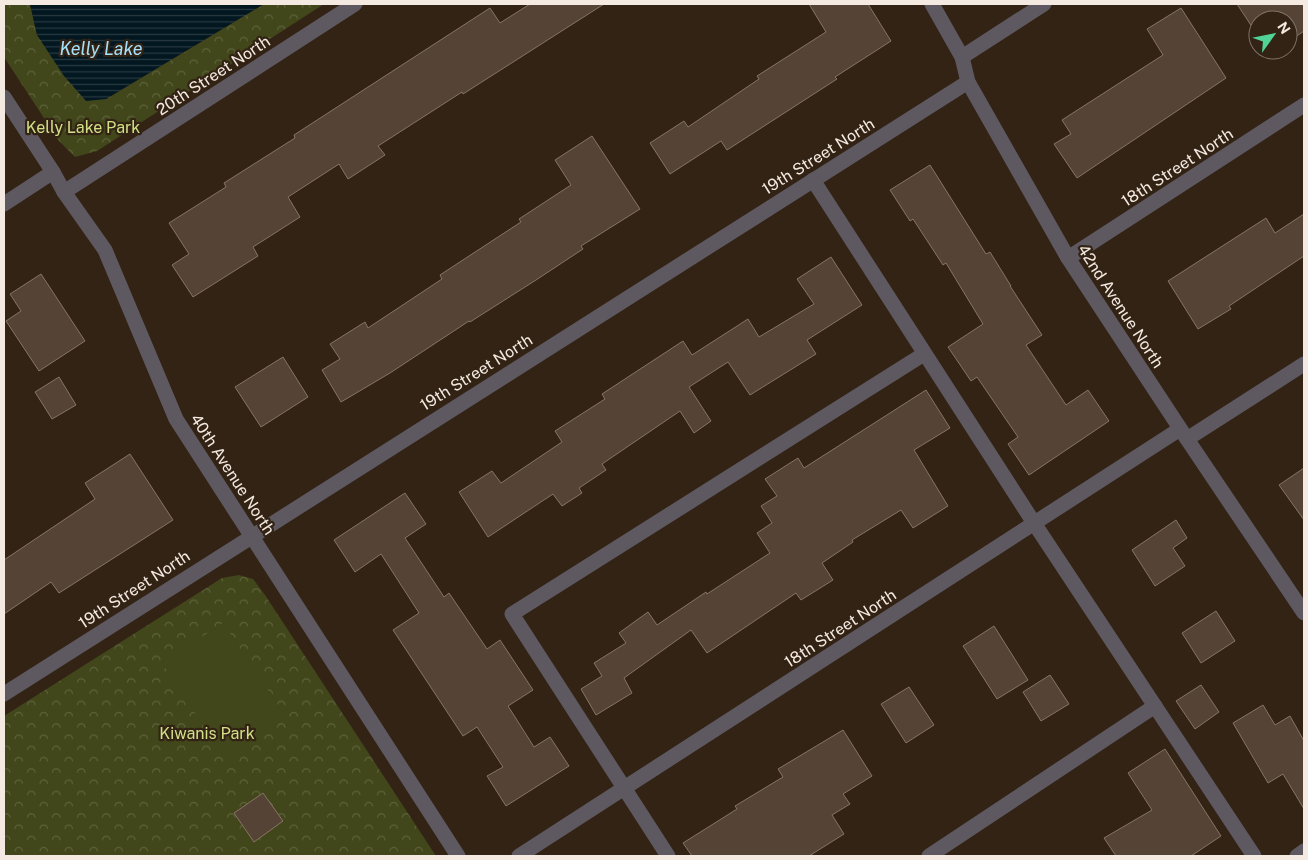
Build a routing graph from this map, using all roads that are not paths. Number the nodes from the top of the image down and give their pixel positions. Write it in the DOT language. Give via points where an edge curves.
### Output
graph roads {
  1 [pos="355,4"];
  2 [pos="932,4"];
  3 [pos="1044,4"];
  4 [pos="962,57"];
  5 [pos="968,82"];
  6 [pos="4,97"];
  7 [pos="1304,105"];
  8 [pos="53,172"];
  9 [pos="812,180"];
  10 [pos="64,192"];
  11 [pos="4,204"];
  12 [pos="1068,258"];
  13 [pos="924,354"];
  14 [pos="1304,364"];
  15 [pos="1183,434"];
  16 [pos="1034,523"];
  17 [pos="251,535"];
  18 [pos="1302,606"];
  19 [pos="4,694"];
  20 [pos="1155,706"];
  21 [pos="625,788"];
  22 [pos="1304,851"];
  23 [pos="458,856"];
  24 [pos="519,856"];
  25 [pos="668,856"];
  26 [pos="930,856"];
  27 [pos="1254,856"];
  28 [pos="1297,856"];
  1 -- 10 [label="street, 20th Street North"];
  2 -- 4 [label="street, 42nd Avenue North"];
  3 -- 4 [label="street"];
  4 -- 5 [label="street, 42nd Avenue North"];
  5 -- 9 [label="street, 19th Street North"];
  5 -- 12 [label="street, 42nd Avenue North"];
  6 -- 8 [label="street, 40th Avenue North"];
  7 -- 12 [label="street, 18th Street North"];
  8 -- 10 [label="street, 40th Avenue North"];
  8 -- 11 [label="street"];
  9 -- 13 [label="street"];
  9 -- 17 [label="street, 19th Street North"];
  10 -- 17 [label="street, 40th Avenue North" via="105,250 176,419"];
  12 -- 15 [label="street, 42nd Avenue North"];
  13 -- 16 [label="street"];
  13 -- 21 [label="street" via="512,614"];
  14 -- 15 [label="street, 18th Street North"];
  15 -- 16 [label="street, 18th Street North"];
  15 -- 18 [label="street, 42nd Avenue North"];
  16 -- 20 [label="street"];
  16 -- 21 [label="street, 18th Street North"];
  17 -- 19 [label="street, 19th Street North"];
  17 -- 23 [label="street, 40th Avenue North"];
  20 -- 26 [label="street"];
  20 -- 27 [label="street"];
  21 -- 24 [label="street, 18th Street North"];
  21 -- 25 [label="street"];
  22 -- 28 [label="street"];
}
